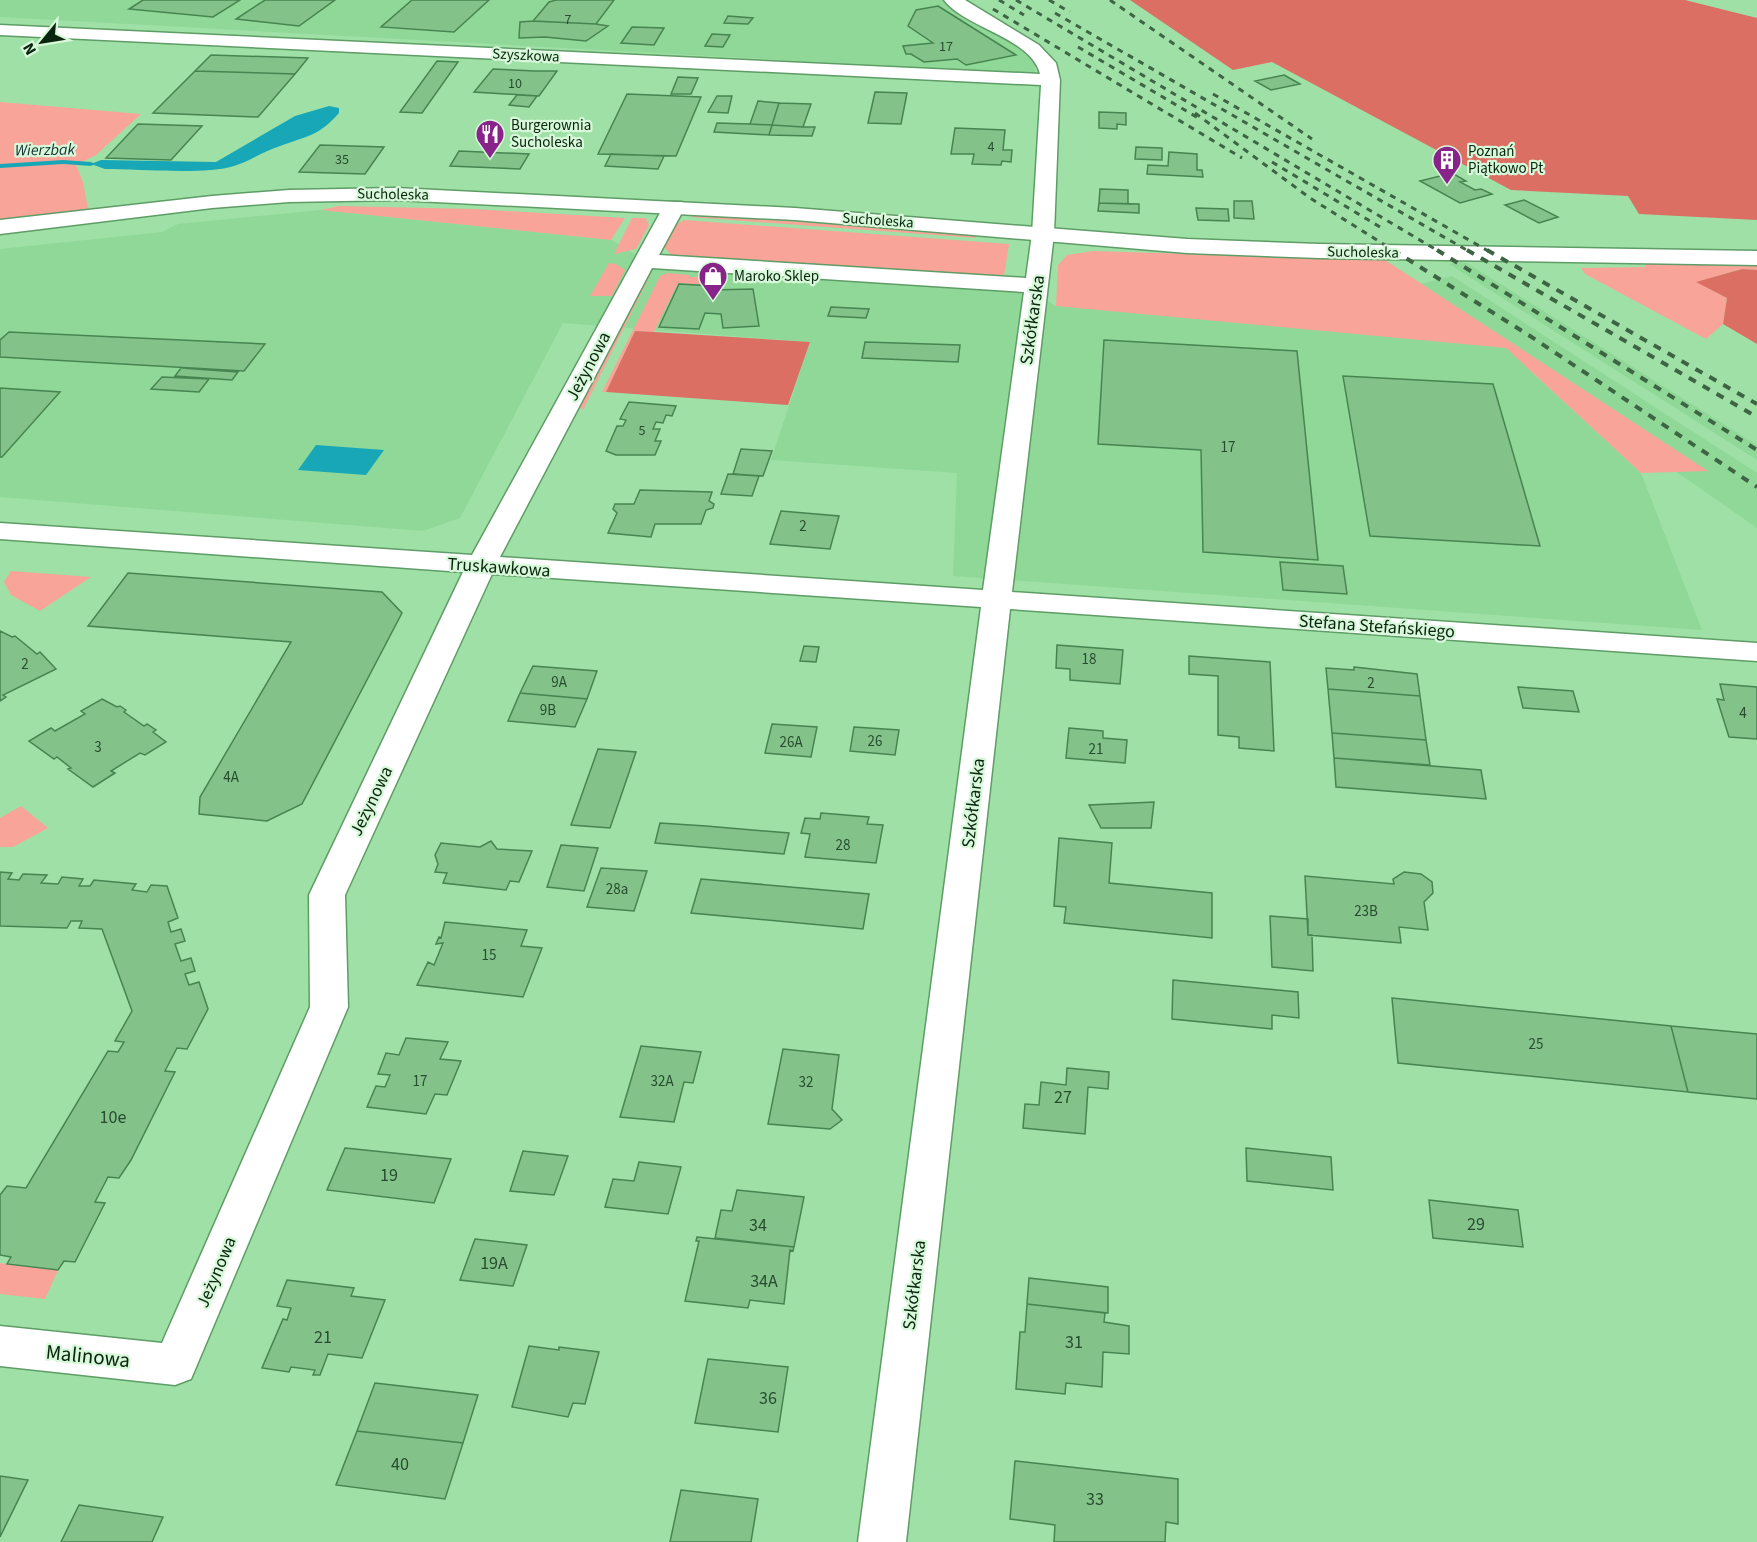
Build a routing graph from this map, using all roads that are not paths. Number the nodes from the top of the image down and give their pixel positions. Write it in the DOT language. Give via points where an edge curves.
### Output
graph roads {
  1 [pos="953,0"];
  2 [pos="0,30"];
  3 [pos="1049,71"];
  4 [pos="674,207"];
  5 [pos="0,227"];
  6 [pos="1043,234"];
  7 [pos="1757,258"];
  8 [pos="644,261"];
  9 [pos="1037,286"];
  10 [pos="0,531"];
  11 [pos="481,565"];
  12 [pos="997,600"];
  13 [pos="1757,652"];
  14 [pos="0,1346"];
  15 [pos="175,1365"];
  16 [pos="882,1542"];
  1 -- 3 [label="street" via="1033,49"];
  2 -- 3 [label="street, Szyszkowa"];
  3 -- 6 [label="street, Szkółkarska"];
  4 -- 5 [label="street, Sucholeska" via="453,195 340,194 202,203"];
  4 -- 6 [label="street, Sucholeska"];
  4 -- 8 [label="street, Jeżynowa"];
  6 -- 7 [label="street, Sucholeska" via="1251,249"];
  6 -- 9 [label="street, Szkółkarska"];
  8 -- 9 [label="street"];
  8 -- 11 [label="street, Jeżynowa"];
  9 -- 12 [label="street, Szkółkarska"];
  10 -- 11 [label="street, Truskawkowa"];
  11 -- 12 [label="street, Truskawkowa"];
  11 -- 15 [label="street, Jeżynowa" via="327,895 329,1007"];
  12 -- 13 [label="street, Stefana Stefańskiego"];
  12 -- 16 [label="street, Szkółkarska"];
  14 -- 15 [label="street, Malinowa"];
}
